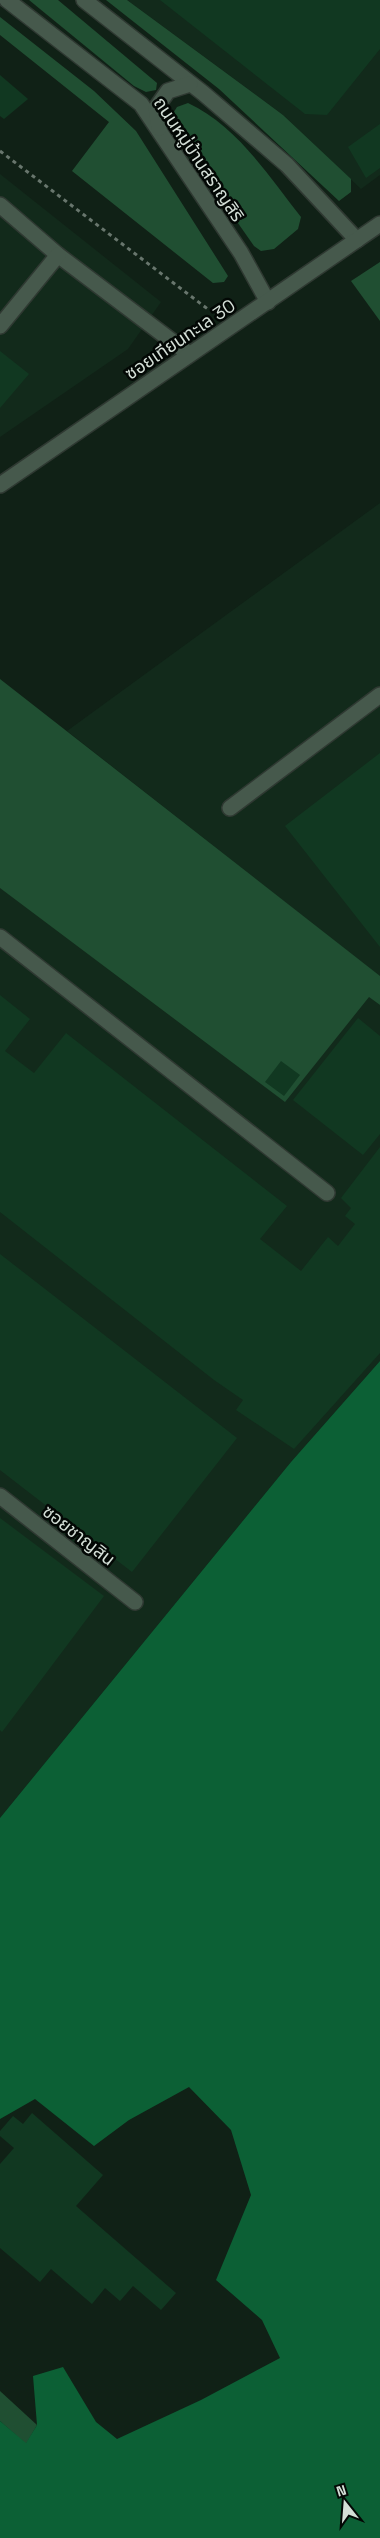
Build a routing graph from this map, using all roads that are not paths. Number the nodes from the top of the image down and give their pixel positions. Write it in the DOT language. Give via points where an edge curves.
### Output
graph roads {
  1 [pos="7,0"];
  2 [pos="84,0"];
  3 [pos="190,84"];
  4 [pos="160,132"];
  5 [pos="0,205"];
  6 [pos="380,224"];
  7 [pos="357,240"];
  8 [pos="58,255"];
  9 [pos="268,302"];
  10 [pos="0,326"];
  11 [pos="189,354"];
  12 [pos="0,485"];
  13 [pos="380,695"];
  14 [pos="230,808"];
  15 [pos="0,937"];
  16 [pos="326,1193"];
  17 [pos="0,1496"];
  18 [pos="135,1602"];
  1 -- 4 [label="street, ถนนหมู่บ้านสราญสิริ" via="141,104"];
  2 -- 3 [label="street, ถนนหมู่บ้านสราญสิริ"];
  3 -- 4 [label="street" via="168,92 156,108"];
  3 -- 7 [label="street, ถนนหมู่บ้านสราญสิริ" via="287,165"];
  4 -- 9 [label="street, ถนนหมู่บ้านสราญสิริ" via="241,253"];
  5 -- 8 [label="street"];
  6 -- 7 [label="street, ซอยเทียนทะเล 30"];
  7 -- 9 [label="street, ซอยเทียนทะเล 30"];
  8 -- 10 [label="street"];
  8 -- 11 [label="street"];
  9 -- 11 [label="street, ซอยเทียนทะเล 30"];
  11 -- 12 [label="street, ซอยเทียนทะเล 30"];
  13 -- 14 [label="street"];
  15 -- 16 [label="street"];
  17 -- 18 [label="street, ซอยชาญสิน"];
}
